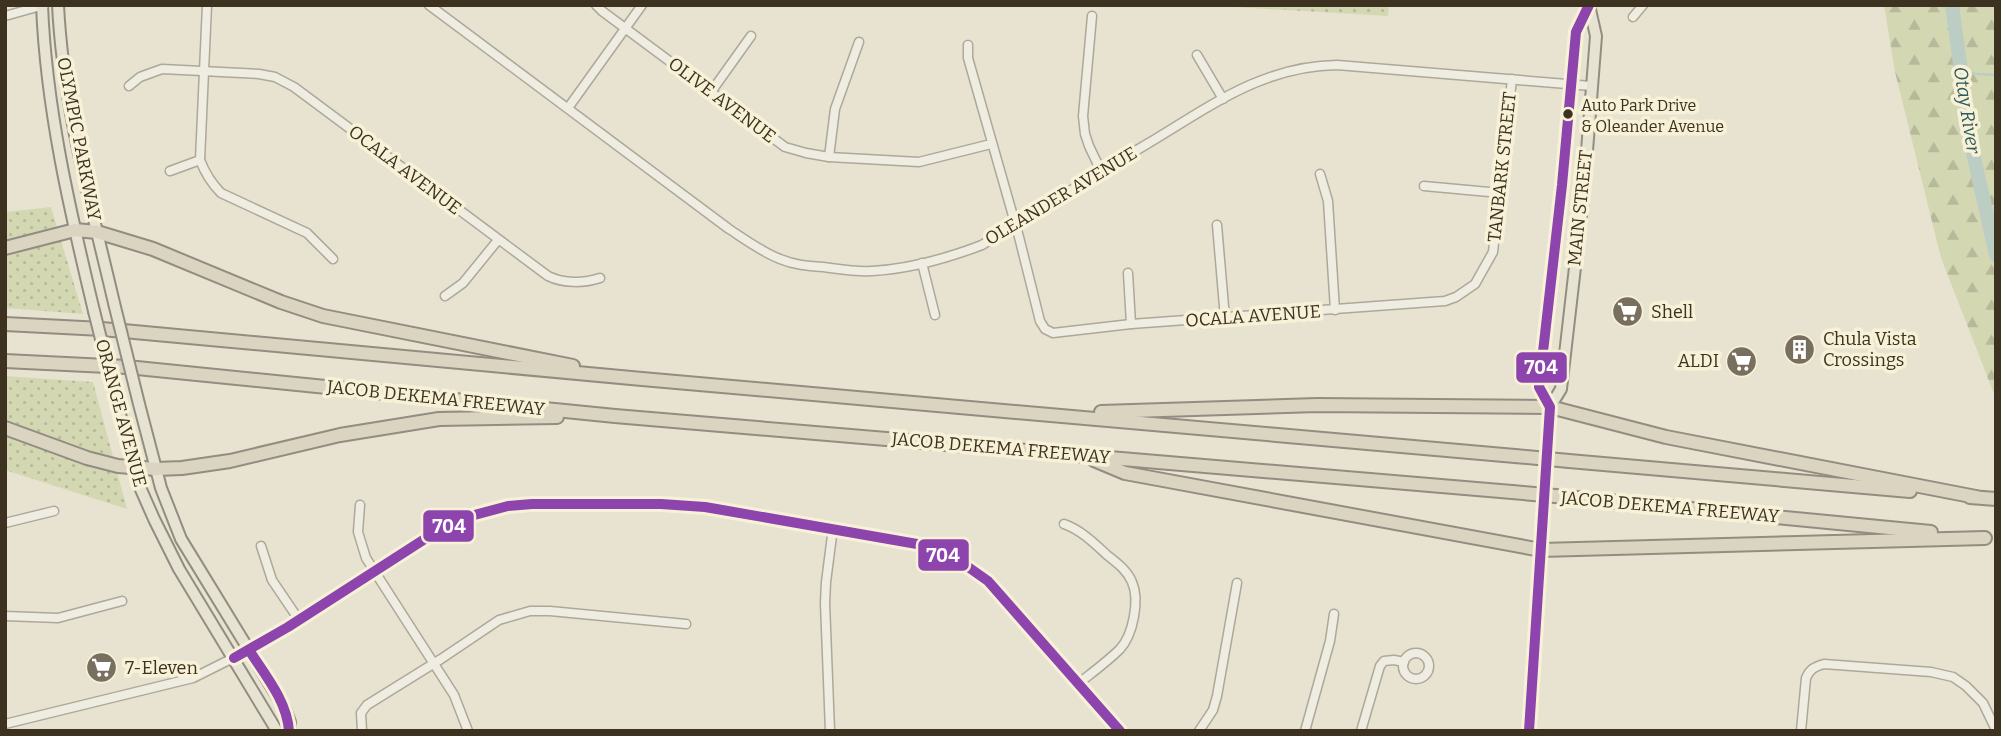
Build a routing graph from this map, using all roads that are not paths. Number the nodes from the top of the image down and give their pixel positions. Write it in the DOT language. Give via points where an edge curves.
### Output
graph roads {
  1 [pos="43,5"];
  2 [pos="58,5"];
  3 [pos="207,5"];
  4 [pos="429,5"];
  5 [pos="596,5"];
  6 [pos="642,5"];
  7 [pos="1643,5"];
  8 [pos="1589,6"];
  9 [pos="5,16"];
  10 [pos="1092,16"];
  11 [pos="1633,17"];
  12 [pos="626,29"];
  13 [pos="751,36"];
  14 [pos="859,42"];
  15 [pos="968,46"];
  16 [pos="1197,55"];
  17 [pos="204,71"];
  18 [pos="1512,79"];
  19 [pos="1572,84"];
  20 [pos="129,86"];
  21 [pos="1591,86"];
  22 [pos="711,92"];
  23 [pos="1223,99"];
  24 [pos="568,108"];
  25 [pos="991,145"];
  26 [pos="829,157"];
  27 [pos="200,160"];
  28 [pos="170,171"];
  29 [pos="1101,171"];
  30 [pos="1320,173"];
  31 [pos="1424,186"];
  32 [pos="1562,186"];
  33 [pos="1584,189"];
  34 [pos="1500,193"];
  35 [pos="1015,224"];
  36 [pos="1217,225"];
  37 [pos="75,230"];
  38 [pos="97,232"];
  39 [pos="498,240"];
  40 [pos="5,248"];
  41 [pos="333,258"];
  42 [pos="922,262"];
  43 [pos="1128,274"];
  44 [pos="600,278"];
  45 [pos="1468,290"];
  46 [pos="445,296"];
  47 [pos="1335,310"];
  48 [pos="935,315"];
  49 [pos="1225,318"];
  50 [pos="5,324"];
  51 [pos="1131,324"];
  52 [pos="5,361"];
  53 [pos="642,379"];
  54 [pos="1550,407"];
  55 [pos="1045,414"];
  56 [pos="615,416"];
  57 [pos="5,428"];
  58 [pos="1084,455"];
  59 [pos="134,467"];
  60 [pos="156,469"];
  61 [pos="1976,497"];
  62 [pos="1996,499"];
  63 [pos="360,505"];
  64 [pos="54,511"];
  65 [pos="5,523"];
  66 [pos="1064,524"];
  67 [pos="833,528"];
  68 [pos="1991,538"];
  69 [pos="261,546"];
  70 [pos="1541,550"];
  71 [pos="375,571"];
  72 [pos="1237,583"];
  73 [pos="122,601"];
  74 [pos="1334,614"];
  75 [pos="5,617"];
  76 [pos="299,620"];
  77 [pos="686,624"];
  78 [pos="249,650"];
  79 [pos="234,658"];
  80 [pos="1404,662"];
  81 [pos="434,663"];
  82 [pos="1079,683"];
  83 [pos="5,724"];
  84 [pos="1361,730"];
  85 [pos="1996,730"];
  86 [pos="277,731"];
  87 [pos="289,731"];
  88 [pos="362,731"];
  89 [pos="467,731"];
  90 [pos="830,731"];
  91 [pos="1120,731"];
  92 [pos="1199,731"];
  93 [pos="1305,731"];
  94 [pos="1373,731"];
  95 [pos="1529,731"];
  96 [pos="1801,731"];
  1 -- 9 [label="street"];
  1 -- 37 [label="main road, OLYMPIC PARKWAY" via="49,93"];
  2 -- 38 [label="main road, OLYMPIC PARKWAY" via="64,80"];
  3 -- 17 [label="street"];
  4 -- 24 [label="street, OLEANDER AVENUE"];
  5 -- 12 [label="street, OLIVE AVENUE"];
  6 -- 12 [label="street"];
  7 -- 11 [label="street"];
  8 -- 19 [label="main road, MAIN STREET" via="1576,32"];
  8 -- 21 [label="main road, MAIN STREET" via="1596,36"];
  10 -- 29 [label="street" via="1083,116 1088,146"];
  12 -- 22 [label="street, OLIVE AVENUE"];
  12 -- 24 [label="street"];
  13 -- 22 [label="street"];
  14 -- 26 [label="street" via="835,109"];
  15 -- 25 [label="street"];
  16 -- 23 [label="street"];
  17 -- 20 [label="street, OCALA AVENUE" via="162,69"];
  17 -- 27 [label="street"];
  17 -- 39 [label="street, OCALA AVENUE" via="275,77 294,87"];
  18 -- 19 [label="street, OLEANDER AVENUE"];
  18 -- 23 [label="street, OLEANDER AVENUE" via="1319,65 1265,77"];
  18 -- 34 [label="street, TANBARK STREET"];
  19 -- 21 [label="street, OLEANDER AVENUE"];
  19 -- 32 [label="main road, MAIN STREET"];
  21 -- 33 [label="main road, MAIN STREET"];
  22 -- 26 [label="street, OLIVE AVENUE" via="785,147"];
  23 -- 29 [label="street, OLEANDER AVENUE"];
  24 -- 42 [label="street, OLEANDER AVENUE" via="729,229 783,261 869,271"];
  25 -- 26 [label="street, OLIVE AVENUE" via="919,162"];
  25 -- 35 [label="street"];
  27 -- 28 [label="street"];
  27 -- 41 [label="street" via="221,193 307,233"];
  29 -- 35 [label="street, OLEANDER AVENUE"];
  30 -- 47 [label="street" via="1328,201"];
  31 -- 34 [label="street"];
  32 -- 33 [label="main road"];
  32 -- 54 [label="main road, MAIN STREET" via="1539,387"];
  33 -- 54 [label="main road, MAIN STREET" via="1561,389"];
  34 -- 45 [label="street, TANBARK STREET" via="1493,252"];
  35 -- 42 [label="street, OLEANDER AVENUE" via="982,245"];
  35 -- 51 [label="street, OCALA AVENUE" via="1045,329 1053,333"];
  36 -- 49 [label="street"];
  37 -- 38 [label="highway"];
  37 -- 40 [label="highway"];
  37 -- 59 [label="main road, ORANGE AVENUE, bridge"];
  38 -- 53 [label="highway" via="153,248 323,316"];
  38 -- 60 [label="main road, ORANGE AVENUE, bridge"];
  39 -- 44 [label="street, OCALA AVENUE" via="555,280"];
  39 -- 46 [label="street" via="463,284"];
  42 -- 48 [label="street"];
  43 -- 51 [label="street"];
  45 -- 47 [label="street, OCALA AVENUE" via="1445,301"];
  47 -- 49 [label="street, OCALA AVENUE"];
  49 -- 51 [label="street, OCALA AVENUE"];
  50 -- 53 [label="highway, JACOB DEKEMA FREEWAY"];
  52 -- 56 [label="highway, JACOB DEKEMA FREEWAY" via="127,368"];
  53 -- 55 [label="highway, JACOB DEKEMA FREEWAY"];
  54 -- 55 [label="highway" via="1317,405"];
  54 -- 61 [label="highway" via="1665,437"];
  54 -- 70 [label="main road, MAIN STREET"];
  55 -- 61 [label="highway, JACOB DEKEMA FREEWAY, bridge"];
  56 -- 58 [label="highway, JACOB DEKEMA FREEWAY"];
  56 -- 60 [label="highway" via="439,419 340,435 230,461"];
  57 -- 59 [label="highway" via="87,458"];
  58 -- 68 [label="highway, JACOB DEKEMA FREEWAY, bridge"];
  58 -- 70 [label="highway" via="1125,473"];
  59 -- 60 [label="highway"];
  59 -- 79 [label="main road, ORANGE AVENUE" via="179,569"];
  60 -- 78 [label="main road, ORANGE AVENUE" via="181,539"];
  61 -- 62 [label="highway, JACOB DEKEMA FREEWAY"];
  63 -- 71 [label="street" via="358,532"];
  64 -- 65 [label="street"];
  66 -- 82 [label="street" via="1125,569 1134,586 1135,611 1122,647"];
  67 -- 71 [label="street" via="677,504 510,505 461,519"];
  67 -- 82 [label="street" via="917,544 967,566 988,581"];
  67 -- 90 [label="street" via="825,603"];
  68 -- 70 [label="highway"];
  69 -- 76 [label="street" via="272,580"];
  70 -- 95 [label="main road, MAIN STREET"];
  71 -- 76 [label="street"];
  71 -- 81 [label="street"];
  72 -- 92 [label="street" via="1217,696"];
  73 -- 75 [label="street" via="58,618"];
  74 -- 93 [label="street"];
  76 -- 78 [label="street"];
  77 -- 81 [label="street" via="530,611 499,620"];
  78 -- 79 [label="street"];
  78 -- 87 [label="main road, ORANGE AVENUE" via="285,709"];
  79 -- 83 [label="street" via="192,678"];
  79 -- 86 [label="main road, ORANGE AVENUE"];
  80 -- 84 [label="street" via="1384,661 1380,666"];
  81 -- 88 [label="street" via="367,705 361,713"];
  81 -- 89 [label="street" via="454,695"];
  82 -- 91 [label="street"];
  84 -- 94 [label="street"];
  85 -- 96 [label="street" via="1983,703 1953,677 1824,664 1814,667 1806,678"];
}
